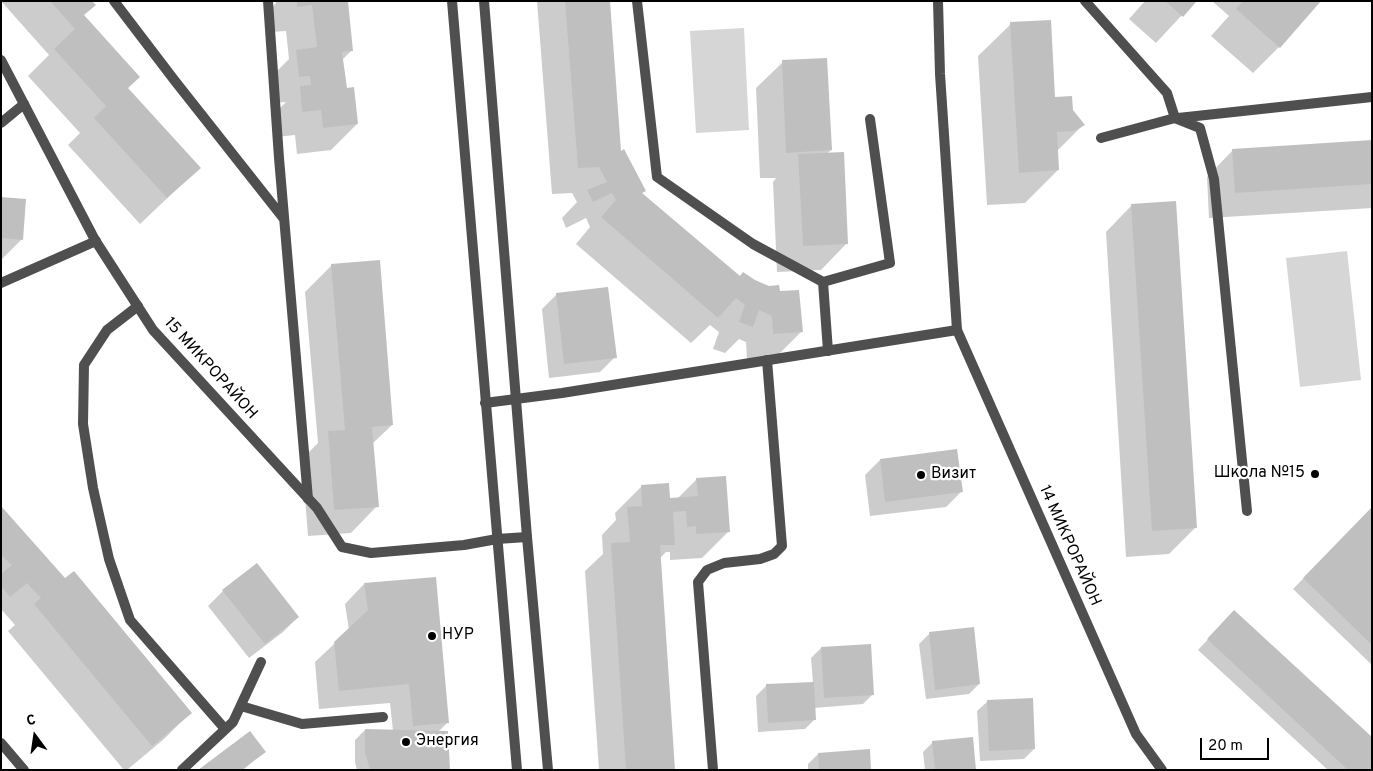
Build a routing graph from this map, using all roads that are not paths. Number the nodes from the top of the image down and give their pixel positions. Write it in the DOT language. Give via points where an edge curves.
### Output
graph roads {
  1 [pos="114,1"];
  2 [pos="268,1"];
  3 [pos="452,1"];
  4 [pos="484,1"];
  5 [pos="637,1"];
  6 [pos="938,1"];
  7 [pos="1085,1"];
  8 [pos="1,60"];
  9 [pos="1372,97"];
  10 [pos="24,104"];
  11 [pos="1175,118"];
  12 [pos="870,119"];
  13 [pos="1,123"];
  14 [pos="1101,138"];
  15 [pos="284,220"];
  16 [pos="96,241"];
  17 [pos="823,282"];
  18 [pos="1,283"];
  19 [pos="138,306"];
  20 [pos="957,330"];
  21 [pos="828,351"];
  22 [pos="767,360"];
  23 [pos="517,399"];
  24 [pos="485,403"];
  25 [pos="308,499"];
  26 [pos="1246,512"];
  27 [pos="527,537"];
  28 [pos="497,539"];
  29 [pos="261,662"];
  30 [pos="240,706"];
  31 [pos="383,717"];
  32 [pos="225,730"];
  33 [pos="1,743"];
  34 [pos="24,770"];
  35 [pos="182,770"];
  36 [pos="517,770"];
  37 [pos="548,770"];
  38 [pos="713,770"];
  39 [pos="1162,770"];
  1 -- 15 [label="street"];
  2 -- 15 [label="street"];
  3 -- 24 [label="street"];
  4 -- 23 [label="street"];
  5 -- 17 [label="street" via="658,177 753,244"];
  6 -- 20 [label="street"];
  7 -- 11 [label="street" via="1167,93"];
  8 -- 10 [label="street, 15 МИКРОРАЙОН"];
  9 -- 11 [label="street"];
  10 -- 13 [label="street"];
  10 -- 16 [label="street, 15 МИКРОРАЙОН"];
  11 -- 14 [label="street"];
  11 -- 26 [label="street" via="1200,128 1214,178"];
  12 -- 17 [label="street" via="890,263"];
  15 -- 25 [label="street"];
  16 -- 18 [label="street"];
  16 -- 19 [label="street, 15 МИКРОРАЙОН"];
  17 -- 21 [label="street"];
  19 -- 25 [label="street, 15 МИКРОРАЙОН" via="153,330"];
  19 -- 32 [label="street" via="107,330 84,365 83,424 93,488 109,559 130,620"];
  20 -- 21 [label="street"];
  20 -- 39 [label="street, 14 МИКРОРАЙОН" via="1136,734"];
  21 -- 22 [label="street"];
  22 -- 23 [label="street"];
  22 -- 38 [label="street" via="782,546 774,554 760,559 724,563 707,570 698,582"];
  23 -- 24 [label="street"];
  23 -- 27 [label="street"];
  24 -- 28 [label="street"];
  25 -- 28 [label="street, 15 МИКРОРАЙОН" via="342,546 371,553"];
  27 -- 28 [label="street, 15 МИКРОРАЙОН"];
  27 -- 37 [label="street"];
  28 -- 36 [label="street"];
  29 -- 30 [label="street"];
  30 -- 31 [label="street" via="302,724"];
  30 -- 32 [label="street" via="233,722"];
  32 -- 35 [label="street"];
  33 -- 34 [label="street"];
}
